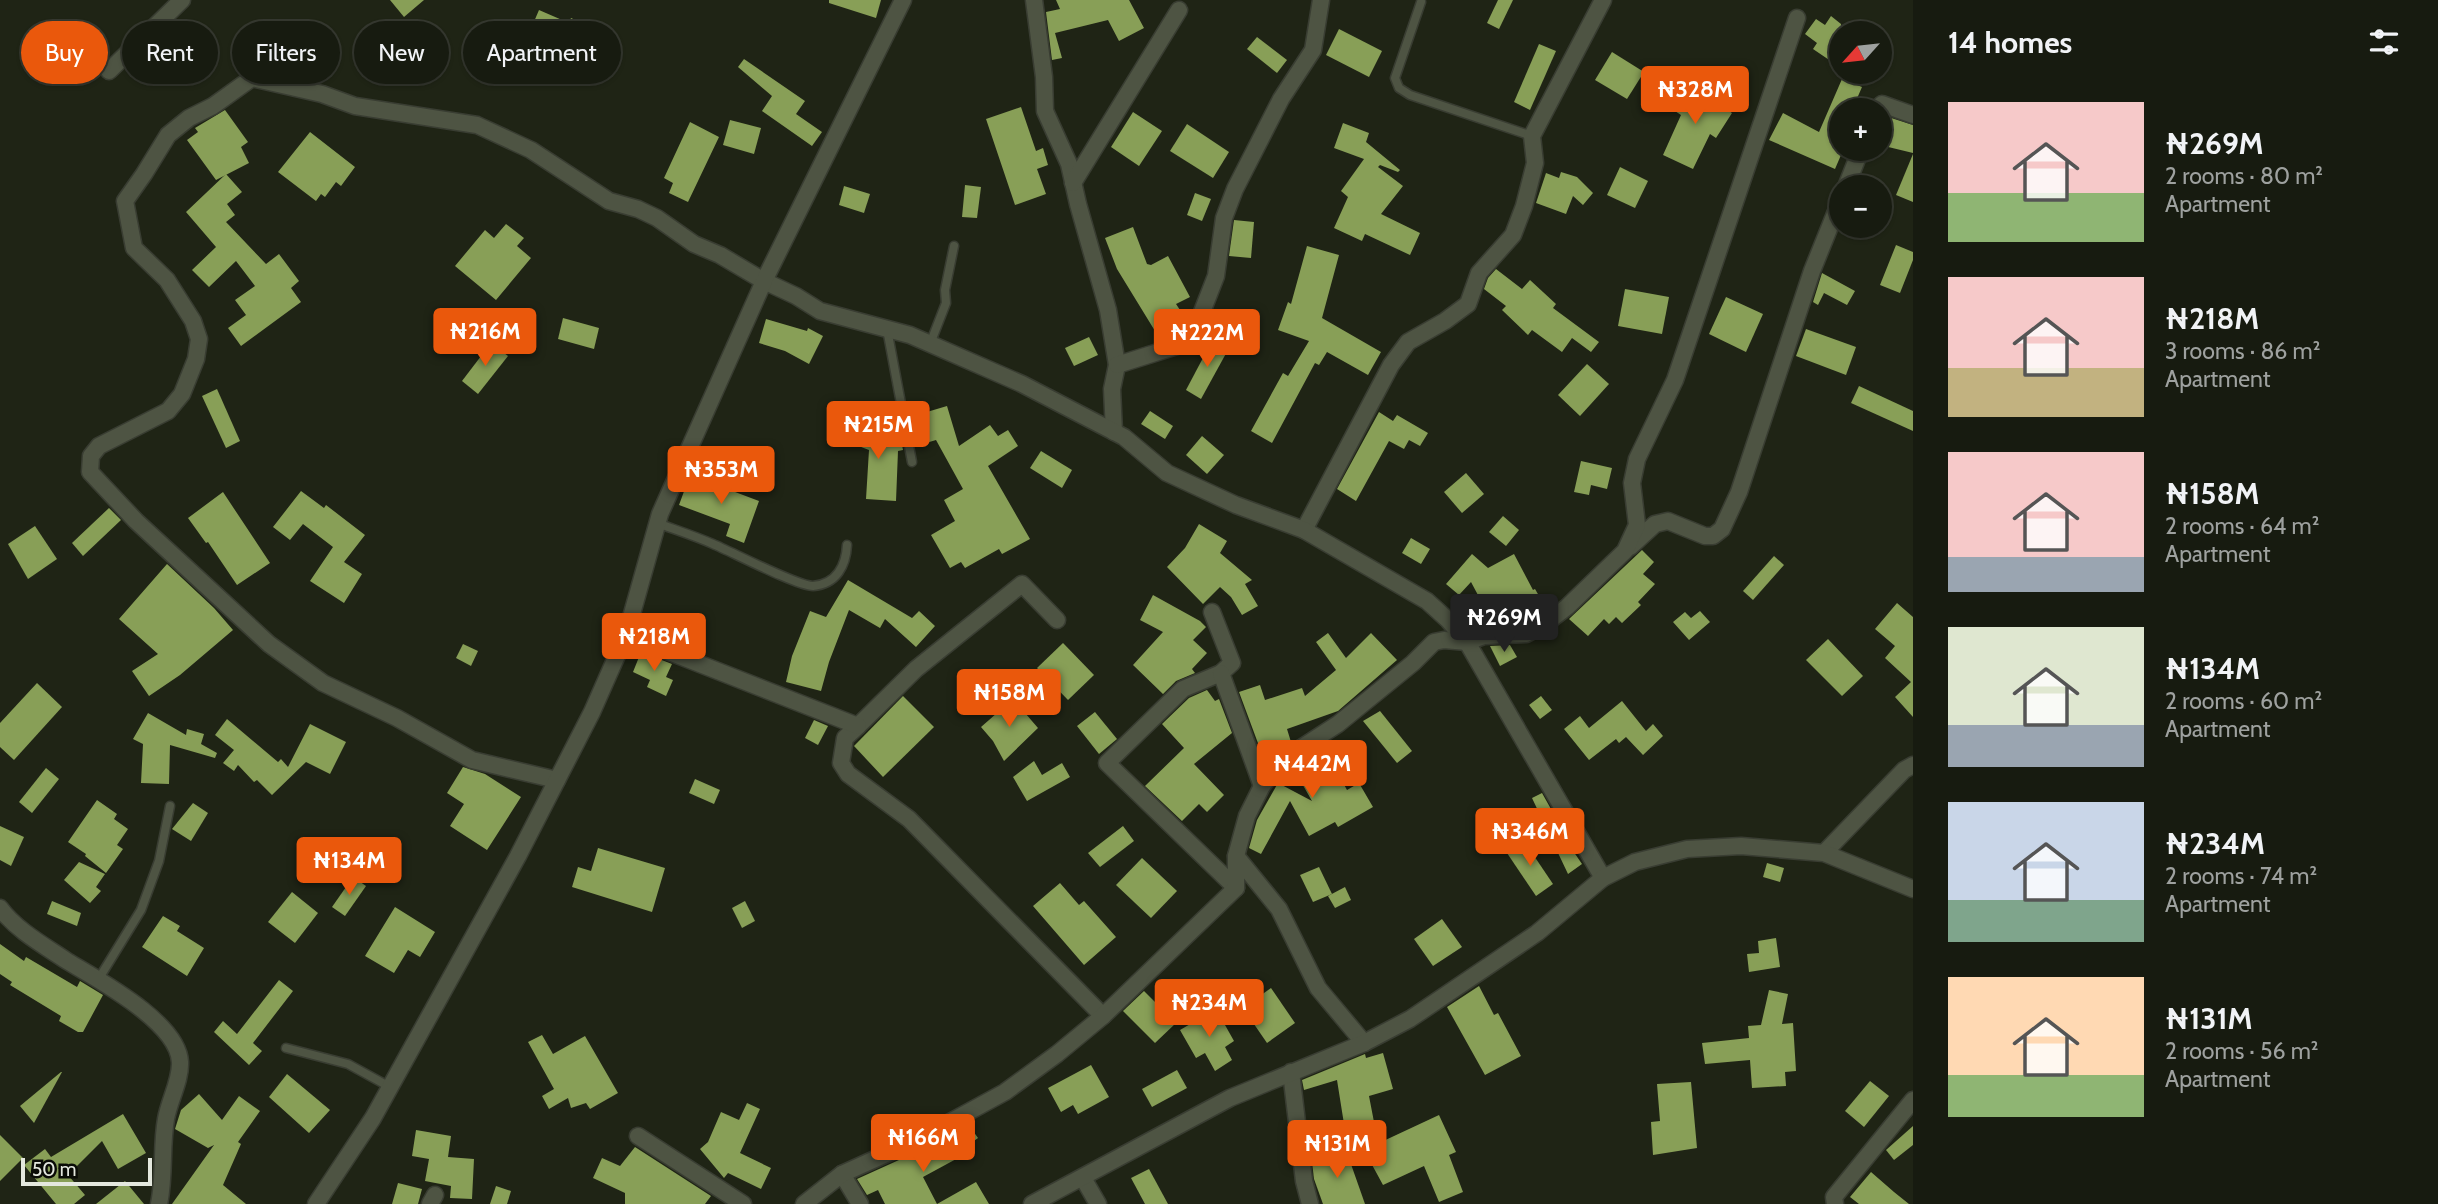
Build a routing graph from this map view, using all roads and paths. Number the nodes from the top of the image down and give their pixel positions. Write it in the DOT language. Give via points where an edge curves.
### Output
graph roads {
  1 [pos="182,0"];
  2 [pos="903,0"];
  3 [pos="1034,0"];
  4 [pos="1321,0"];
  5 [pos="1602,0"];
  6 [pos="1421,2"];
  7 [pos="1179,10"];
  8 [pos="1797,18"];
  9 [pos="109,71"];
  10 [pos="1892,108"];
  11 [pos="1913,115"];
  12 [pos="1532,136"];
  13 [pos="1073,183"];
  14 [pos="1829,229"];
  15 [pos="954,246"];
  16 [pos="764,281"];
  17 [pos="887,329"];
  18 [pos="930,344"];
  19 [pos="1117,365"];
  20 [pos="1114,432"];
  21 [pos="912,462"];
  22 [pos="657,523"];
  23 [pos="1304,530"];
  24 [pos="847,545"];
  25 [pos="1626,551"];
  26 [pos="1212,612"];
  27 [pos="1057,620"];
  28 [pos="626,635"];
  29 [pos="1467,642"];
  30 [pos="1221,673"];
  31 [pos="858,726"];
  32 [pos="1913,765"];
  33 [pos="557,780"];
  34 [pos="1262,786"];
  35 [pos="170,806"];
  36 [pos="1824,853"];
  37 [pos="1236,856"];
  38 [pos="1604,878"];
  39 [pos="1236,888"];
  40 [pos="1913,889"];
  41 [pos="0,908"];
  42 [pos="98,980"];
  43 [pos="1103,1016"];
  44 [pos="1364,1043"];
  45 [pos="286,1048"];
  46 [pos="1291,1072"];
  47 [pos="390,1087"];
  48 [pos="1913,1100"];
  49 [pos="638,1136"];
  50 [pos="842,1174"];
  51 [pos="1083,1178"];
  52 [pos="159,1204"];
  53 [pos="316,1204"];
  54 [pos="743,1204"];
  55 [pos="804,1204"];
  56 [pos="860,1204"];
  57 [pos="1032,1204"];
  58 [pos="1098,1204"];
  59 [pos="1310,1204"];
  60 [pos="1835,1204"];
  1 -- 9 [label="street"];
  2 -- 16 [label="street"];
  3 -- 13 [label="street" via="1045,111"];
  4 -- 19 [label="street" via="1313,50 1281,99 1235,189 1224,218 1216,276 1193,335 1177,346"];
  5 -- 12 [label="street"];
  6 -- 12 [label="lane" via="1395,78 1399,88"];
  7 -- 13 [label="street"];
  8 -- 25 [label="street" via="1675,380 1637,460 1632,483 1637,525"];
  10 -- 11 [label="street"];
  12 -- 23 [label="street" via="1535,163 1513,235 1479,273 1468,304 1408,342 1391,365"];
  13 -- 19 [label="street" via="1108,310"];
  14 -- 25 [label="street" via="1739,492 1722,529 1704,536 1668,521 1655,524"];
  15 -- 18 [label="lane" via="946,303"];
  16 -- 17 [label="street" via="820,311"];
  16 -- 22 [label="street"];
  16 -- 33 [label="street" via="694,244 657,218 609,201 531,150 477,125 355,106 252,78 168,135 125,201 134,248 167,280 200,339 182,394 167,411 99,446 91,456 90,472 136,521 270,644 323,683 472,760"];
  17 -- 18 [label="street"];
  17 -- 21 [label="lane"];
  18 -- 20 [label="street" via="1022,384"];
  19 -- 20 [label="street" via="1112,389"];
  20 -- 23 [label="street" via="1167,472"];
  22 -- 24 [label="lane" via="812,586 839,575"];
  22 -- 28 [label="street"];
  23 -- 29 [label="street" via="1427,601"];
  25 -- 29 [label="street" via="1545,624 1526,634 1483,636"];
  26 -- 30 [label="street" via="1232,663"];
  27 -- 31 [label="street" via="1022,584 916,669"];
  28 -- 31 [label="street"];
  28 -- 33 [label="street"];
  29 -- 34 [label="street" via="1434,642 1338,724 1281,761"];
  29 -- 38 [label="street"];
  30 -- 34 [label="street"];
  30 -- 39 [label="street" via="1183,689 1107,763"];
  31 -- 43 [label="street" via="845,738 842,749 841,763 848,774 909,819"];
  32 -- 36 [label="street"];
  33 -- 47 [label="street"];
  34 -- 37 [label="street" via="1247,816"];
  35 -- 42 [label="lane" via="159,861 141,910"];
  36 -- 38 [label="street" via="1741,846 1688,849 1635,862"];
  36 -- 40 [label="street"];
  37 -- 39 [label="street"];
  37 -- 44 [label="street" via="1279,909 1318,988"];
  38 -- 44 [label="street" via="1537,933 1410,1019"];
  39 -- 43 [label="street"];
  41 -- 42 [label="street" via="47,947"];
  42 -- 52 [label="street" via="156,1022 178,1050 180,1063 165,1120"];
  43 -- 50 [label="street" via="1005,1092"];
  44 -- 46 [label="street"];
  45 -- 47 [label="lane" via="348,1064"];
  46 -- 51 [label="street" via="1230,1098"];
  46 -- 59 [label="street"];
  47 -- 53 [label="street"];
  48 -- 60 [label="street" via="1834,1197"];
  49 -- 54 [label="street"];
  50 -- 55 [label="street"];
  50 -- 56 [label="street"];
  51 -- 57 [label="street"];
  51 -- 58 [label="street"];
}
